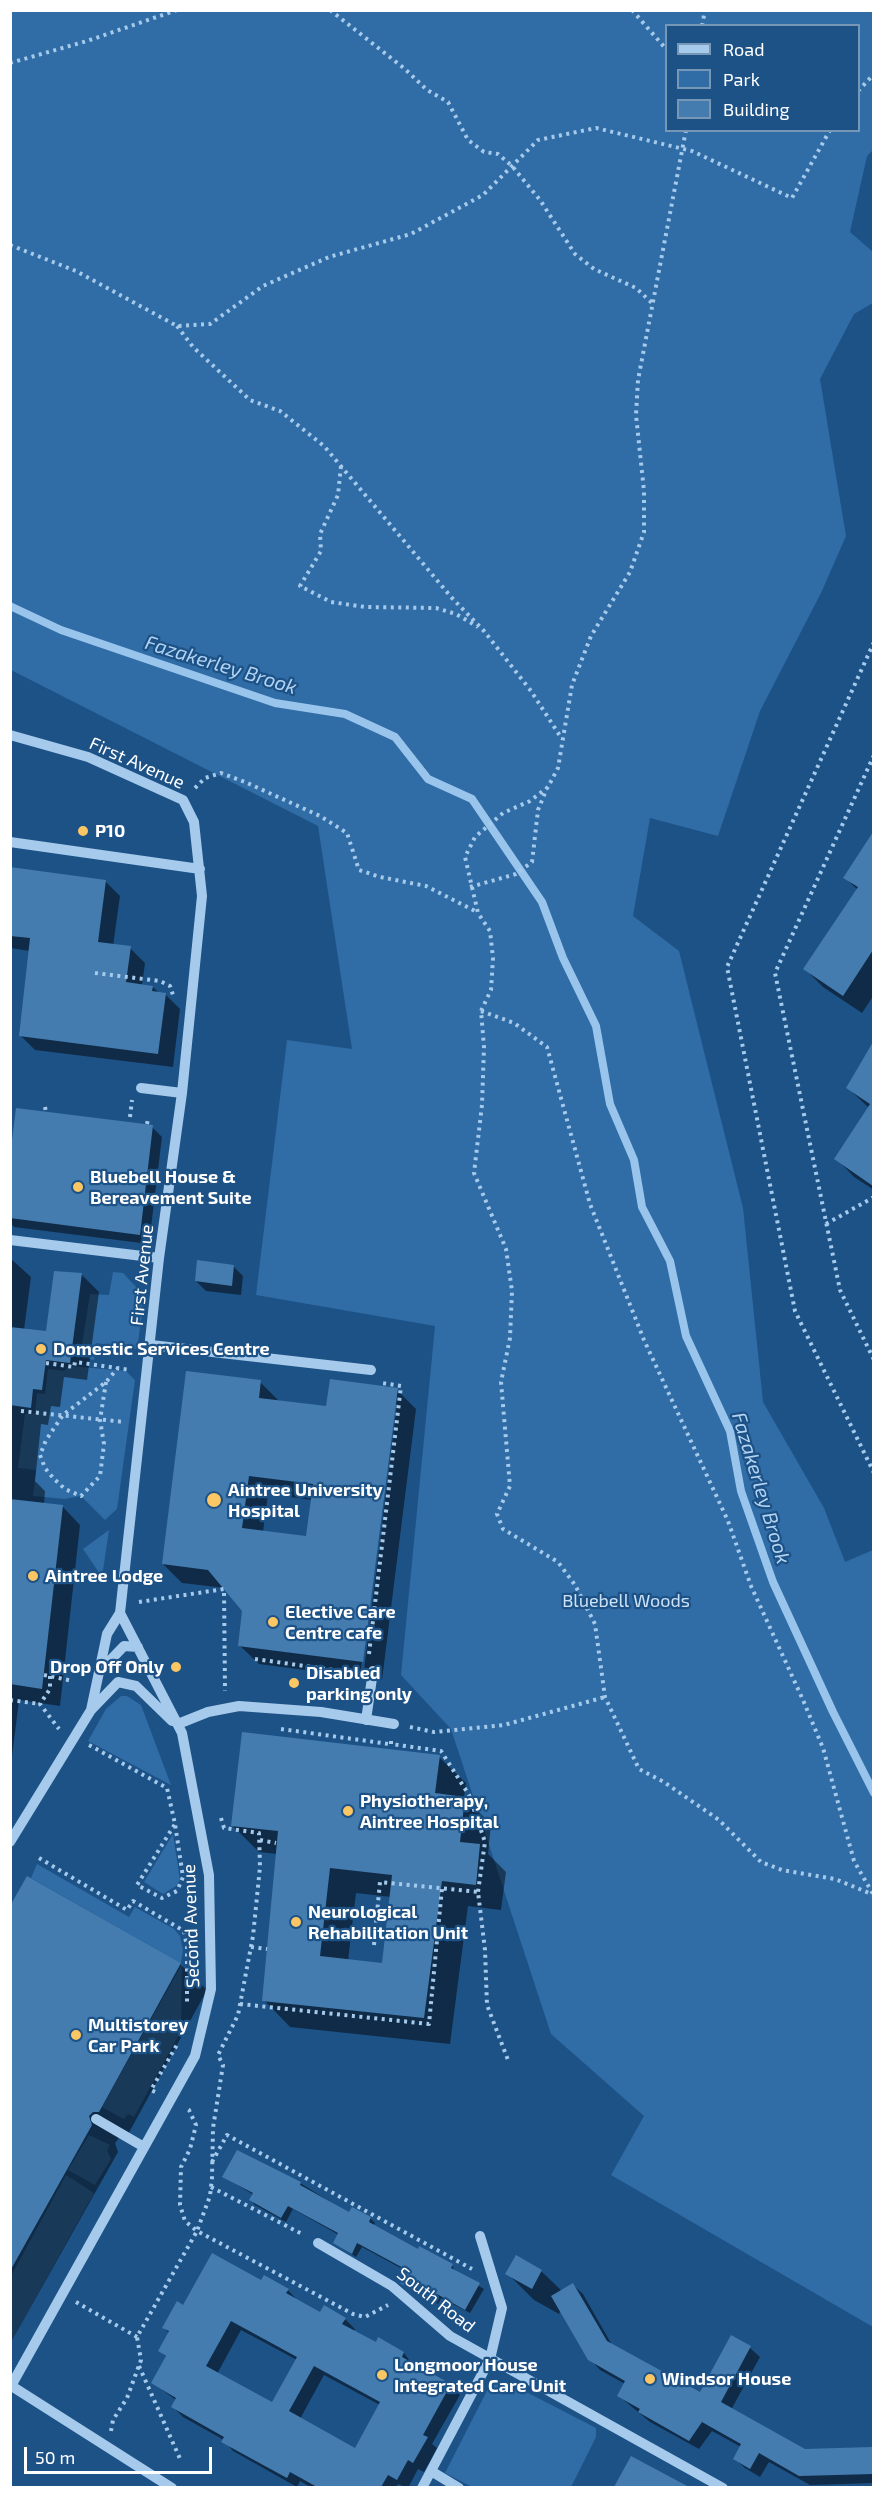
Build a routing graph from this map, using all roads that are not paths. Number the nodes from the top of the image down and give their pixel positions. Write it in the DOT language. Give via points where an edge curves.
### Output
graph roads {
  1 [pos="10,735"];
  2 [pos="10,842"];
  3 [pos="200,869"];
  4 [pos="137,1091"];
  5 [pos="182,1093"];
  6 [pos="10,1240"];
  7 [pos="159,1258"];
  8 [pos="151,1345"];
  9 [pos="371,1370"];
  10 [pos="120,1613"];
  11 [pos="138,1647"];
  12 [pos="369,1669"];
  13 [pos="99,1672"];
  14 [pos="91,1710"];
  15 [pos="366,1720"];
  16 [pos="394,1724"];
  17 [pos="180,1729"];
  18 [pos="10,1842"];
  19 [pos="96,2119"];
  20 [pos="144,2147"];
  21 [pos="480,2236"];
  22 [pos="318,2243"];
  23 [pos="490,2359"];
  24 [pos="11,2386"];
  25 [pos="430,2471"];
  26 [pos="172,2487"];
  27 [pos="422,2487"];
  28 [pos="459,2487"];
  29 [pos="723,2487"];
  1 -- 3 [label="lane, First Avenue" via="88,757 183,800 194,822"];
  2 -- 3 [label="lane"];
  3 -- 5 [label="lane, First Avenue" via="202,896"];
  4 -- 5 [label="lane"];
  5 -- 7 [label="lane, First Avenue"];
  6 -- 7 [label="lane"];
  7 -- 8 [label="lane, First Avenue"];
  8 -- 9 [label="lane"];
  8 -- 10 [label="lane, First Avenue"];
  10 -- 11 [label="lane, Second Avenue"];
  10 -- 13 [label="lane, First Avenue" via="107,1634"];
  11 -- 13 [label="lane" via="124,1646"];
  11 -- 17 [label="lane, Second Avenue"];
  12 -- 15 [label="lane"];
  13 -- 14 [label="lane, First Avenue"];
  14 -- 17 [label="lane" via="118,1682 136,1686"];
  14 -- 18 [label="lane, First Avenue"];
  15 -- 16 [label="lane"];
  15 -- 17 [label="lane" via="321,1712 239,1706 208,1712"];
  17 -- 20 [label="lane, Second Avenue" via="209,1875 211,1989 195,2056"];
  19 -- 20 [label="lane"];
  20 -- 24 [label="lane, Second Avenue"];
  21 -- 23 [label="lane" via="502,2308"];
  22 -- 23 [label="lane, South Road" via="368,2270 450,2336"];
  23 -- 25 [label="lane"];
  23 -- 29 [label="lane, South Road"];
  24 -- 26 [label="lane"];
  25 -- 27 [label="lane"];
  25 -- 28 [label="lane"];
}
